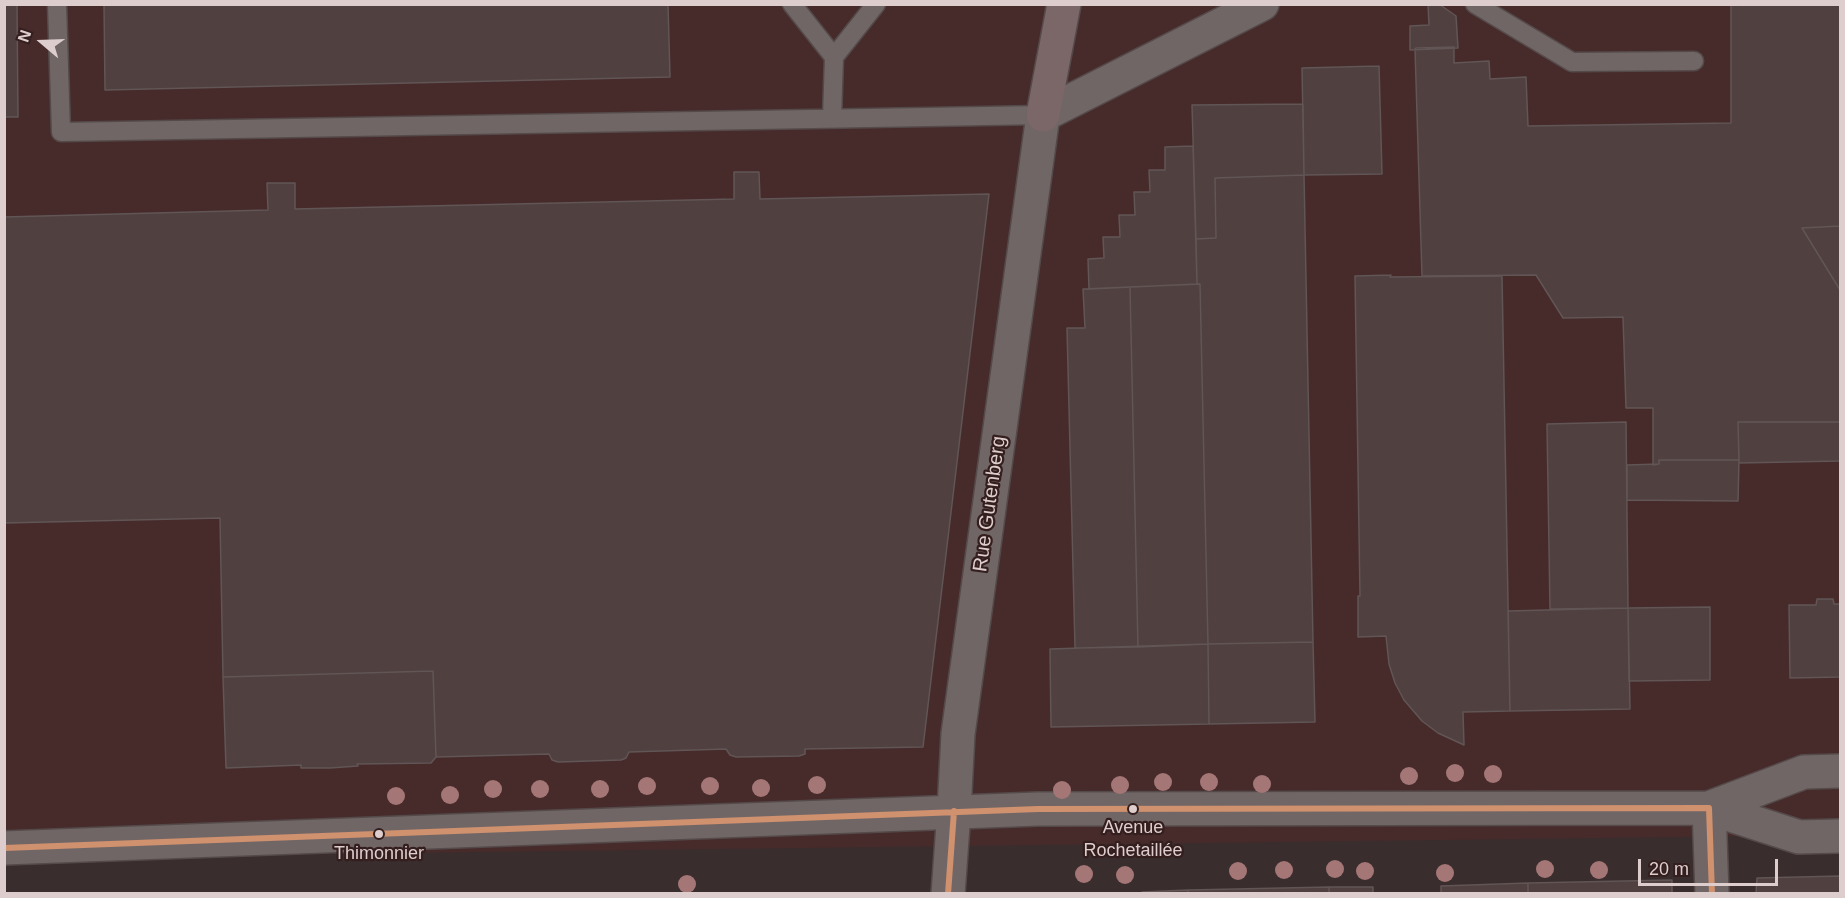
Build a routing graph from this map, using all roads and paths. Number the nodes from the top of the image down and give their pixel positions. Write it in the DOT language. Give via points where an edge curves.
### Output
graph roads {
  1 [pos="57,4"];
  2 [pos="792,4"];
  3 [pos="876,4"];
  4 [pos="1064,4"];
  5 [pos="1262,4"];
  6 [pos="1475,4"];
  7 [pos="834,57"];
  8 [pos="1694,61"];
  9 [pos="1042,115"];
  10 [pos="832,118"];
  11 [pos="1840,771"];
  12 [pos="1709,808"];
  13 [pos="954,811"];
  14 [pos="1840,836"];
  15 [pos="4,848"];
  16 [pos="948,894"];
  17 [pos="1712,894"];
  1 -- 10 [label="lane" via="61,132"];
  2 -- 7 [label="lane"];
  3 -- 7 [label="lane"];
  4 -- 9 [label="highway"];
  5 -- 9 [label="street"];
  6 -- 8 [label="lane" via="1572,62"];
  7 -- 10 [label="lane"];
  9 -- 10 [label="lane"];
  9 -- 13 [label="street, Rue Gutenberg" via="958,734"];
  11 -- 12 [label="street" via="1804,772"];
  12 -- 13 [label="street"];
  12 -- 14 [label="street" via="1799,837"];
  12 -- 17 [label="street"];
  13 -- 15 [label="street"];
  13 -- 16 [label="street, Rue Gutenberg"];
}
